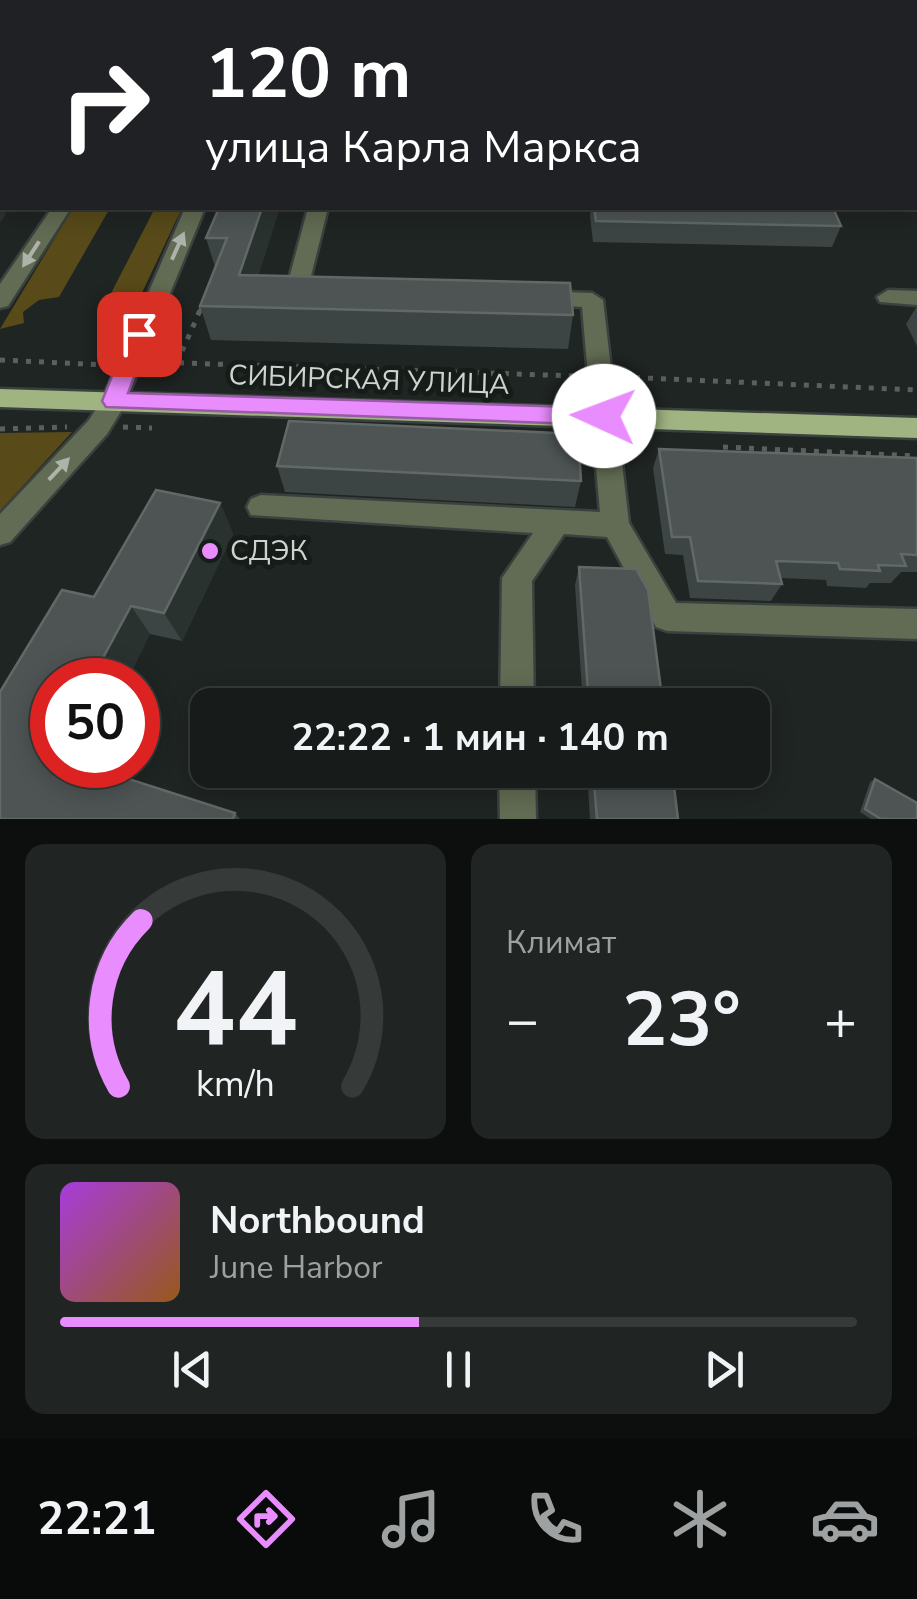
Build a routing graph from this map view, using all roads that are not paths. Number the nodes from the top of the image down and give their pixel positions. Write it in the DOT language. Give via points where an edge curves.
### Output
graph roads {
  1 [pos="60,210"];
  2 [pos="193,210"];
  3 [pos="317,210"];
  4 [pos="336,292"];
  5 [pos="514,297"];
  6 [pos="888,297"];
  7 [pos="917,298"];
  8 [pos="0,301"];
  9 [pos="0,398"];
  10 [pos="114,401"];
  11 [pos="604,416"];
  12 [pos="917,428"];
  13 [pos="261,507"];
  14 [pos="558,520"];
  15 [pos="615,525"];
  16 [pos="0,533"];
  17 [pos="917,624"];
  18 [pos="517,688"];
  19 [pos="518,788"];
  20 [pos="518,819"];
  1 -- 8 [label="street, one-way"];
  10 -- 2 [label="street, one-way"];
  3 -- 4 [label="street" via="297,290"];
  5 -- 11 [label="street" via="592,300"];
  6 -- 7 [label="street"];
  9 -- 10 [label="main road, СИБИРСКАЯ УЛИЦА"];
  10 -- 11 [label="main road, СИБИРСКАЯ УЛИЦА"];
  16 -- 10 [label="street, one-way"];
  11 -- 12 [label="main road, СИБИРСКАЯ УЛИЦА"];
  11 -- 15 [label="street"];
  13 -- 14 [label="street"];
  14 -- 15 [label="street"];
  14 -- 18 [label="street" via="517,578"];
  15 -- 17 [label="street" via="667,617"];
  19 -- 20 [label="street"];
}
